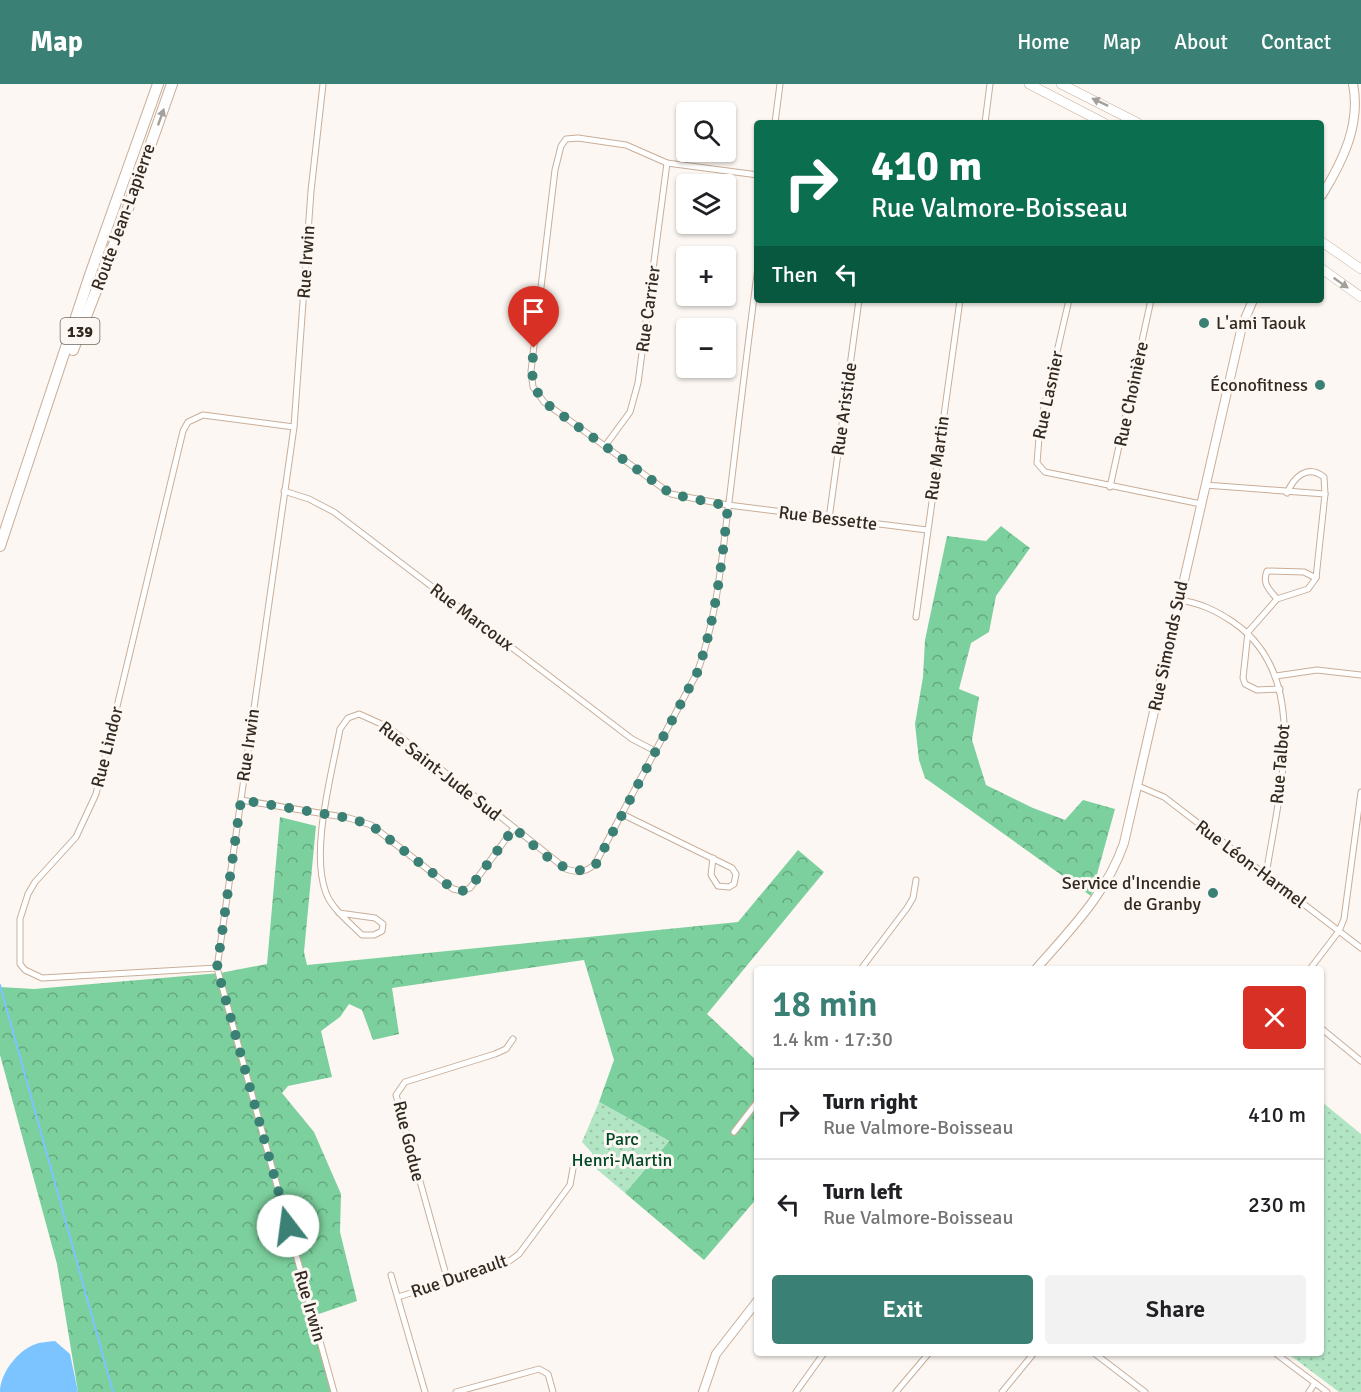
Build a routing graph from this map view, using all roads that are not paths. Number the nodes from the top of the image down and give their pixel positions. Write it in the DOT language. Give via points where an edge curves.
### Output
graph roads {
  1 [pos="158,84"];
  2 [pos="172,84"];
  3 [pos="323,84"];
  4 [pos="780,84"];
  5 [pos="990,84"];
  6 [pos="1029,84"];
  7 [pos="1061,84"];
  8 [pos="1353,84"];
  9 [pos="775,120"];
  10 [pos="984,120"];
  11 [pos="1098,120"];
  12 [pos="1132,120"];
  13 [pos="667,164"];
  14 [pos="754,175"];
  15 [pos="1324,191"];
  16 [pos="1324,243"];
  17 [pos="1361,269"];
  18 [pos="1324,270"];
  19 [pos="1361,297"];
  20 [pos="754,299"];
  21 [pos="859,303"];
  22 [pos="960,303"];
  23 [pos="1068,303"];
  24 [pos="1150,303"];
  25 [pos="1251,303"];
  26 [pos="294,427"];
  27 [pos="604,446"];
  28 [pos="33,450"];
  29 [pos="1205,485"];
  30 [pos="1110,487"];
  31 [pos="284,490"];
  32 [pos="1287,493"];
  33 [pos="1325,494"];
  34 [pos="1201,504"];
  35 [pos="728,506"];
  36 [pos="829,519"];
  37 [pos="927,530"];
  38 [pos="0,546"];
  39 [pos="1316,578"];
  40 [pos="1277,598"];
  41 [pos="1178,600"];
  42 [pos="916,617"];
  43 [pos="1248,632"];
  44 [pos="1361,675"];
  45 [pos="1276,676"];
  46 [pos="1280,689"];
  47 [pos="655,752"];
  48 [pos="1138,786"];
  49 [pos="1361,792"];
  50 [pos="241,800"];
  51 [pos="324,814"];
  52 [pos="622,814"];
  53 [pos="514,828"];
  54 [pos="713,858"];
  55 [pos="1266,875"];
  56 [pos="916,880"];
  57 [pos="339,913"];
  58 [pos="1339,931"];
  59 [pos="1361,948"];
  60 [pos="863,966"];
  61 [pos="1039,966"];
  62 [pos="1312,966"];
  63 [pos="217,968"];
  64 [pos="1324,1031"];
  65 [pos="513,1040"];
  66 [pos="1361,1061"];
  67 [pos="754,1106"];
  68 [pos="734,1132"];
  69 [pos="574,1163"];
  70 [pos="392,1275"];
  71 [pos="448,1282"];
  72 [pos="398,1297"];
  73 [pos="754,1305"];
  74 [pos="822,1356"];
  75 [pos="926,1356"];
  76 [pos="1032,1356"];
  77 [pos="1098,1356"];
  78 [pos="1279,1356"];
  79 [pos="1315,1383"];
  80 [pos="334,1392"];
  81 [pos="425,1392"];
  82 [pos="456,1392"];
  83 [pos="553,1392"];
  84 [pos="703,1392"];
  85 [pos="796,1392"];
  86 [pos="896,1392"];
  87 [pos="1002,1392"];
  88 [pos="1145,1392"];
  89 [pos="1309,1392"];
  90 [pos="1327,1392"];
  1 -- 28 [label="highway, Route Jean-Lapierre / 139"];
  28 -- 2 [label="highway, Route Jean-Lapierre / 139, one-way"];
  3 -- 26 [label="street, Rue Irwin"];
  4 -- 9 [label="street"];
  5 -- 10 [label="street"];
  6 -- 11 [label="main road"];
  12 -- 7 [label="main road, one-way"];
  8 -- 15 [label="street" via="1357,121"];
  13 -- 14 [label="street"];
  13 -- 27 [label="street, Rue Carrier" via="638,383 630,412"];
  13 -- 27 [label="street, Rue Bessette" via="626,145 578,138 566,139 561,146 531,370 533,387 544,402"];
  16 -- 17 [label="main road"];
  18 -- 19 [label="main road, one-way"];
  20 -- 35 [label="street, Rue Saint-Jude Sud"];
  21 -- 36 [label="street, Rue Aristide"];
  22 -- 37 [label="street, Rue Martin"];
  23 -- 30 [label="street, Rue Lasnier" via="1040,425 1037,463 1045,472"];
  24 -- 30 [label="street, Rue Choinière"];
  25 -- 29 [label="street, Rue Simonds Sud"];
  26 -- 31 [label="street, Rue Irwin"];
  26 -- 63 [label="street, Rue Lindor" via="203,415 188,422 96,794 76,837 35,882 20,919 20,964 42,978"];
  27 -- 35 [label="street, Rue Bessette" via="671,494"];
  28 -- 38 [label="highway, Route Jean-Lapierre / 139"];
  29 -- 32 [label="street"];
  29 -- 34 [label="street, Rue Simonds Sud"];
  30 -- 34 [label="street, Rue Lasnier"];
  31 -- 47 [label="street, Rue Marcoux" via="334,512 632,739"];
  31 -- 50 [label="street, Rue Irwin"];
  32 -- 33 [label="street"];
  32 -- 33 [label="street" via="1300,474 1318,473 1324,477"];
  33 -- 39 [label="street"];
  34 -- 41 [label="street, Rue Simonds Sud"];
  35 -- 36 [label="street, Rue Bessette"];
  35 -- 47 [label="street, Rue Saint-Jude Sud" via="705,650"];
  36 -- 37 [label="street, Rue Bessette"];
  37 -- 42 [label="street, Rue Martin"];
  39 -- 40 [label="street" via="1308,589"];
  39 -- 40 [label="street" via="1304,572 1266,571 1265,585"];
  40 -- 43 [label="street"];
  41 -- 43 [label="street, Rue Talbot" via="1199,603"];
  41 -- 48 [label="street, Rue Simonds Sud"];
  43 -- 45 [label="street, Rue Talbot"];
  43 -- 46 [label="street" via="1245,684 1257,690"];
  44 -- 45 [label="street" via="1317,670"];
  45 -- 46 [label="street, Rue Talbot"];
  46 -- 55 [label="street, Rue Talbot" via="1285,741"];
  47 -- 52 [label="street, Rue Saint-Jude Sud"];
  48 -- 55 [label="street, Rue Léon-Harmel" via="1164,797"];
  48 -- 61 [label="street, Rue Simonds Sud" via="1116,868"];
  49 -- 58 [label="street" via="1344,919"];
  50 -- 51 [label="street"];
  50 -- 63 [label="street, Rue Irwin"];
  51 -- 53 [label="street" via="371,825 453,889 462,891 470,888"];
  51 -- 53 [label="street, Rue Saint-Jude Sud" via="340,729 348,718 358,714 388,727"];
  51 -- 57 [label="street, Rue Saint-Jude Sud" via="320,867 326,895"];
  52 -- 53 [label="street, Rue Saint-Jude Sud" via="596,864 587,871 566,869"];
  52 -- 54 [label="street"];
  54 -- 54 [label="street" via="735,870 734,884 718,886 711,875"];
  55 -- 58 [label="street, Rue Léon-Harmel"];
  56 -- 60 [label="street" via="907,908"];
  57 -- 57 [label="street, Rue Saint-Jude Sud" via="375,918 383,924 382,931 362,935"];
  58 -- 59 [label="street, Rue Léon-Harmel"];
  58 -- 62 [label="street"];
  63 -- 80 [label="street, Rue Irwin"];
  64 -- 66 [label="street"];
  65 -- 71 [label="street, Rue Godue" via="495,1054 405,1082 396,1095"];
  67 -- 68 [label="street"];
  69 -- 71 [label="street, Rue Dureault" via="570,1185 519,1254 508,1262"];
  70 -- 72 [label="street"];
  71 -- 72 [label="street, Rue Dureault"];
  72 -- 81 [label="street"];
  73 -- 84 [label="street" via="716,1354"];
  74 -- 85 [label="street"];
  75 -- 86 [label="street"];
  76 -- 87 [label="street"];
  77 -- 88 [label="street"];
  78 -- 79 [label="street"];
  79 -- 89 [label="street"];
  79 -- 90 [label="street"];
  82 -- 83 [label="street" via="539,1369 548,1374"];
}
